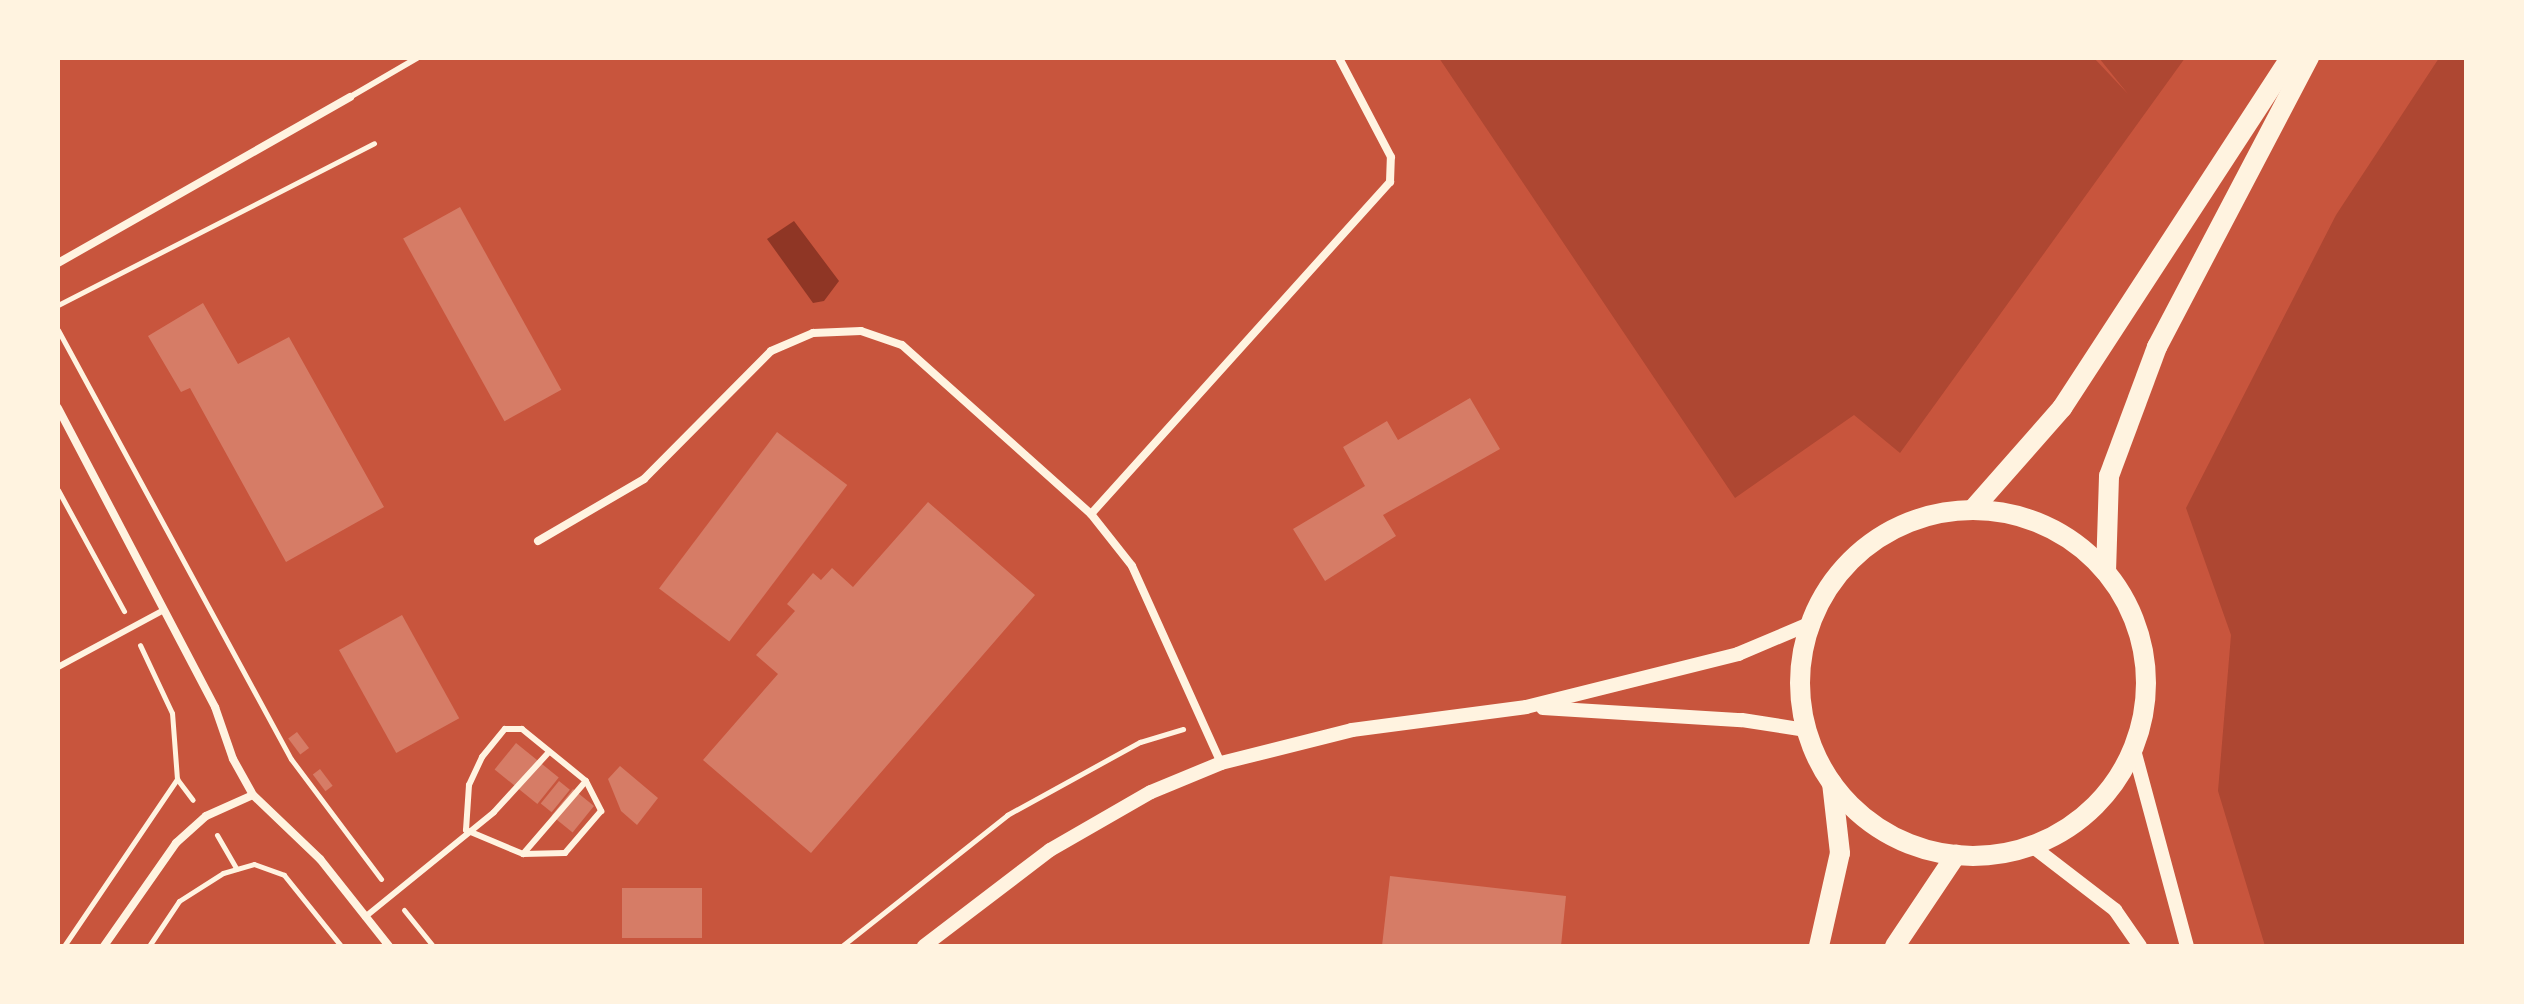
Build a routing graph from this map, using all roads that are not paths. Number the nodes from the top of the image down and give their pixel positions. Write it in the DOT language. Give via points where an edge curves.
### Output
graph roads {
  1 [pos="417,58"];
  2 [pos="1339,58"];
  3 [pos="2290,58"];
  4 [pos="2309,58"];
  5 [pos="350,97"];
  6 [pos="58,263"];
  7 [pos="58,408"];
  8 [pos="1973,509"];
  9 [pos="1091,514"];
  10 [pos="538,541"];
  11 [pos="2106,572"];
  12 [pos="164,610"];
  13 [pos="1809,624"];
  14 [pos="58,667"];
  15 [pos="1526,707"];
  16 [pos="1806,730"];
  17 [pos="2134,750"];
  18 [pos="549,752"];
  19 [pos="1221,763"];
  20 [pos="586,781"];
  21 [pos="1832,783"];
  22 [pos="253,795"];
  23 [pos="466,830"];
  24 [pos="2032,846"];
  25 [pos="523,854"];
  26 [pos="1956,855"];
  27 [pos="365,917"];
  28 [pos="104,946"];
  29 [pos="389,946"];
  30 [pos="924,946"];
  31 [pos="1819,946"];
  32 [pos="1895,946"];
  33 [pos="2140,946"];
  34 [pos="2187,946"];
  1 -- 5 [label="lane"];
  2 -- 9 [label="street" via="1391,157 1390,182"];
  3 -- 8 [label="main road" via="2062,408"];
  4 -- 11 [label="main road" via="2157,347 2109,476"];
  5 -- 6 [label="street"];
  7 -- 12 [label="street"];
  8 -- 11 [label="main road" via="2023,516 2069,538"];
  8 -- 13 [label="main road" via="1920,517 1872,540 1834,578"];
  9 -- 10 [label="street" via="902,345 861,331 813,333 771,351 644,479"];
  9 -- 19 [label="street" via="1132,566"];
  11 -- 17 [label="main road" via="2131,612 2145,657 2146,704"];
  12 -- 14 [label="lane"];
  12 -- 22 [label="street"];
  13 -- 15 [label="street" via="1738,654"];
  13 -- 16 [label="main road" via="1799,677"];
  15 -- 16 [label="street" via="1742,720"];
  15 -- 19 [label="street" via="1352,730"];
  16 -- 21 [label="main road"];
  17 -- 24 [label="main road" via="2109,791 2074,824"];
  17 -- 34 [label="street"];
  18 -- 20 [label="lane"];
  18 -- 23 [label="lane" via="494,812"];
  18 -- 23 [label="lane" via="522,729 505,729 482,757 469,785"];
  19 -- 30 [label="street" via="1151,792 1050,850"];
  20 -- 25 [label="lane"];
  20 -- 25 [label="lane" via="601,811 565,853"];
  21 -- 26 [label="main road" via="1862,815 1906,843"];
  21 -- 31 [label="main road" via="1840,853"];
  22 -- 27 [label="street" via="320,859"];
  22 -- 28 [label="street" via="206,816 176,843"];
  23 -- 25 [label="lane"];
  23 -- 27 [label="lane"];
  24 -- 26 [label="main road"];
  24 -- 33 [label="street" via="2115,910"];
  26 -- 32 [label="main road"];
  27 -- 29 [label="street"];
}
